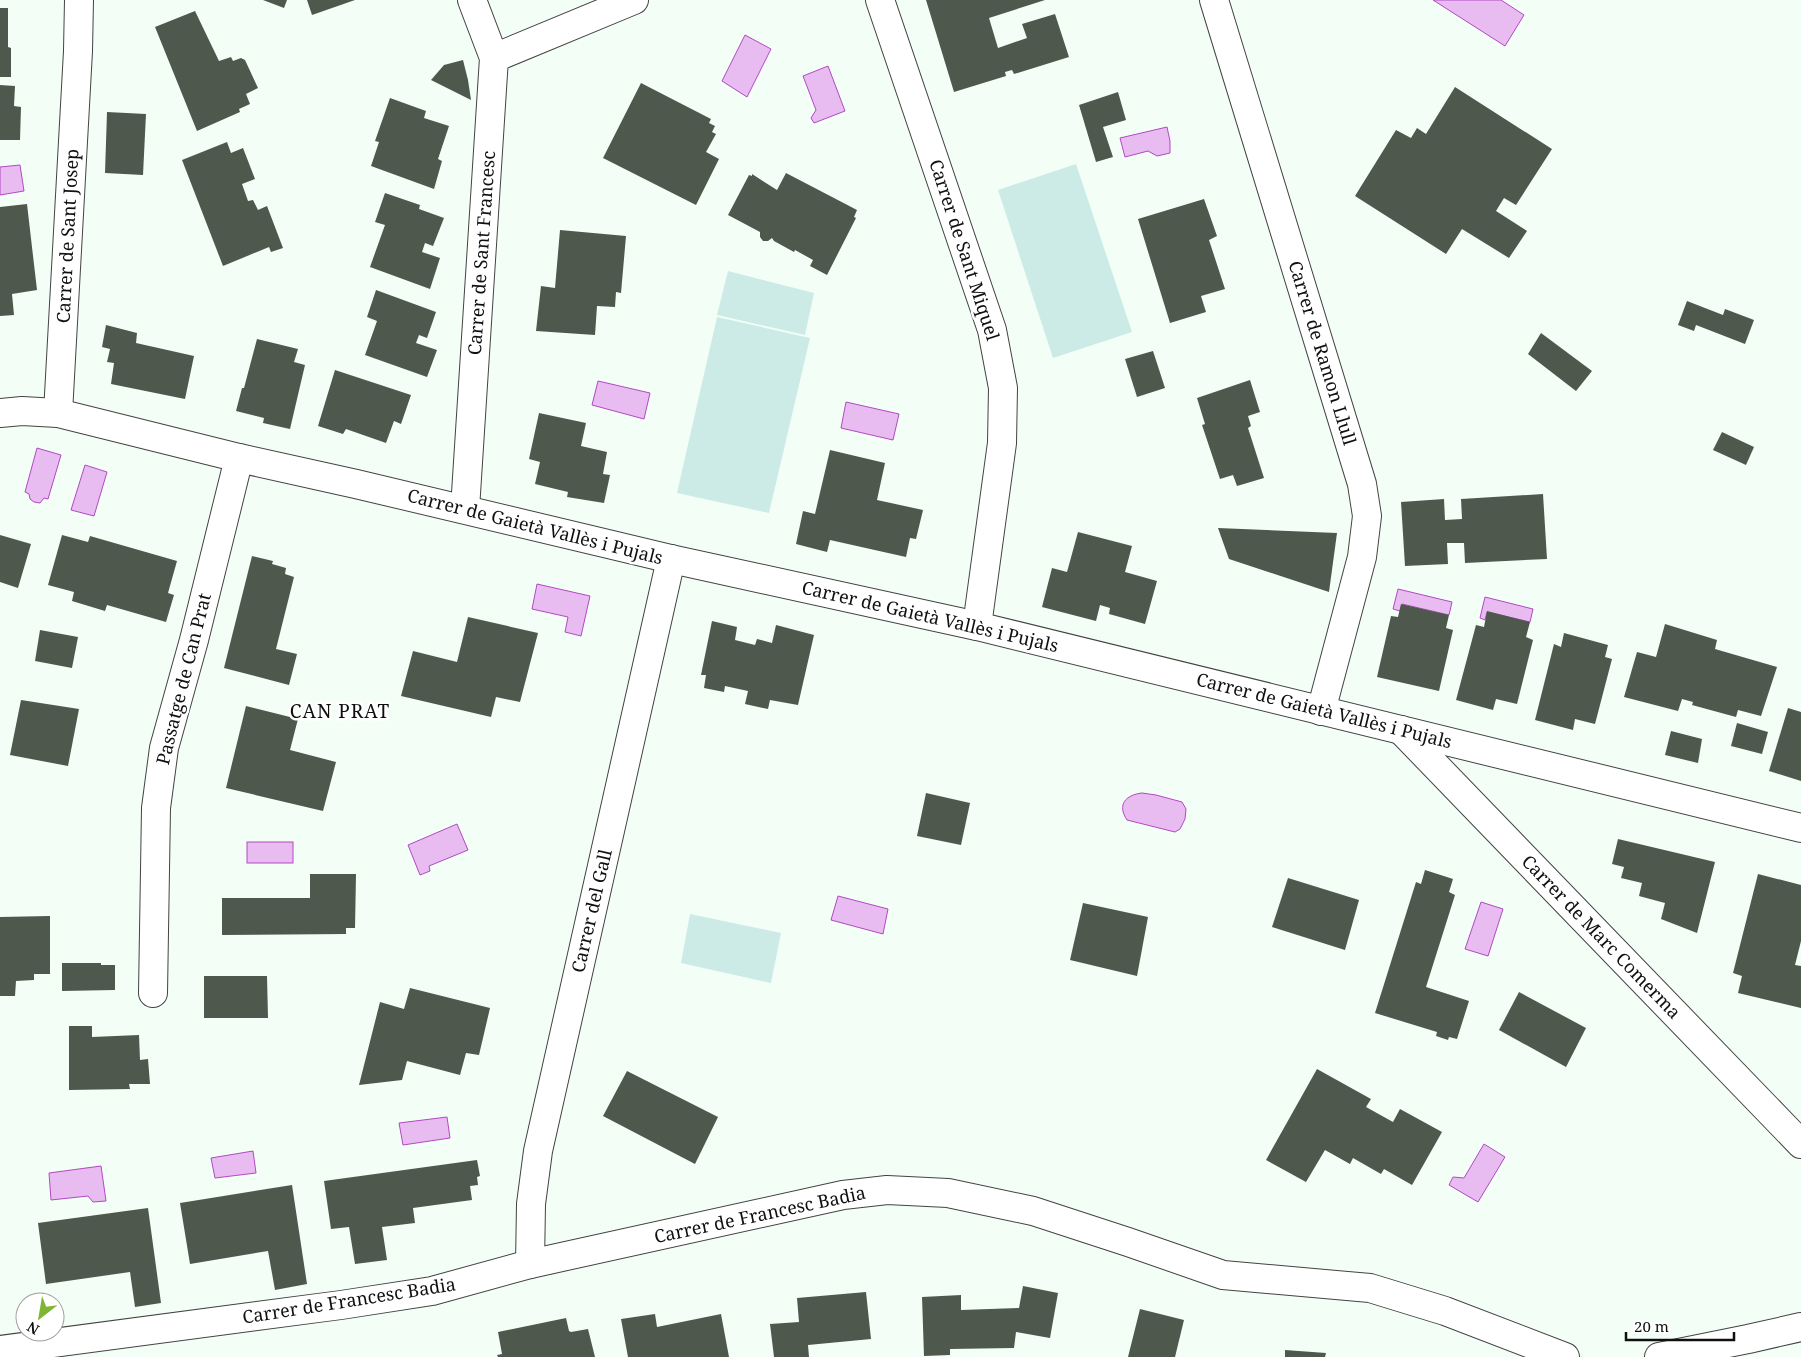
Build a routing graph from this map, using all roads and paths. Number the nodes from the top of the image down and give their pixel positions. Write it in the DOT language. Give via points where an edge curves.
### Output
graph roads {
  1 [pos="79,0"];
  2 [pos="472,0"];
  3 [pos="634,0"];
  4 [pos="880,0"];
  5 [pos="1214,0"];
  6 [pos="494,58"];
  7 [pos="0,412"];
  8 [pos="58,413"];
  9 [pos="239,458"];
  10 [pos="465,509"];
  11 [pos="670,559"];
  12 [pos="977,626"];
  13 [pos="1321,711"];
  14 [pos="1401,730"];
  15 [pos="1801,828"];
  16 [pos="153,994"];
  17 [pos="1801,1144"];
  18 [pos="530,1264"];
  19 [pos="1801,1327"];
  20 [pos="0,1350"];
  21 [pos="1565,1357"];
  22 [pos="1659,1357"];
  1 -- 8 [label="street, Carrer de Sant Josep"];
  2 -- 6 [label="street, Carrer de Sant Francesc"];
  3 -- 6 [label="street"];
  4 -- 12 [label="street, Carrer de Sant Miquel" via="992,330 1003,388 1002,443"];
  5 -- 13 [label="street, Carrer de Ramon Llull" via="1362,484 1367,516 1362,557"];
  6 -- 10 [label="street, Carrer de Sant Francesc"];
  7 -- 8 [label="street"];
  8 -- 9 [label="street, Carrer de Gaietà Vallès i Pujals"];
  9 -- 10 [label="street, Carrer de Gaietà Vallès i Pujals"];
  9 -- 16 [label="street, Passatge de Can Prat" via="164,748 156,808"];
  10 -- 11 [label="street, Carrer de Gaietà Vallès i Pujals"];
  11 -- 12 [label="street, Carrer de Gaietà Vallès i Pujals"];
  11 -- 18 [label="street, Carrer del Gall" via="538,1151 531,1204"];
  12 -- 13 [label="street, Carrer de Gaietà Vallès i Pujals"];
  13 -- 14 [label="street, Carrer de Gaietà Vallès i Pujals"];
  14 -- 15 [label="street, Carrer de Gaietà Vallès i Pujals"];
  14 -- 17 [label="street, Carrer de Marc Comerma"];
  18 -- 20 [label="street, Carrer de Francesc Badia" via="422,1292"];
  18 -- 21 [label="street, Carrer de Francesc Badia" via="843,1195 887,1190 948,1194 1033,1212 1223,1275 1370,1288 1445,1311"];
  19 -- 22 [label="street"];
}
